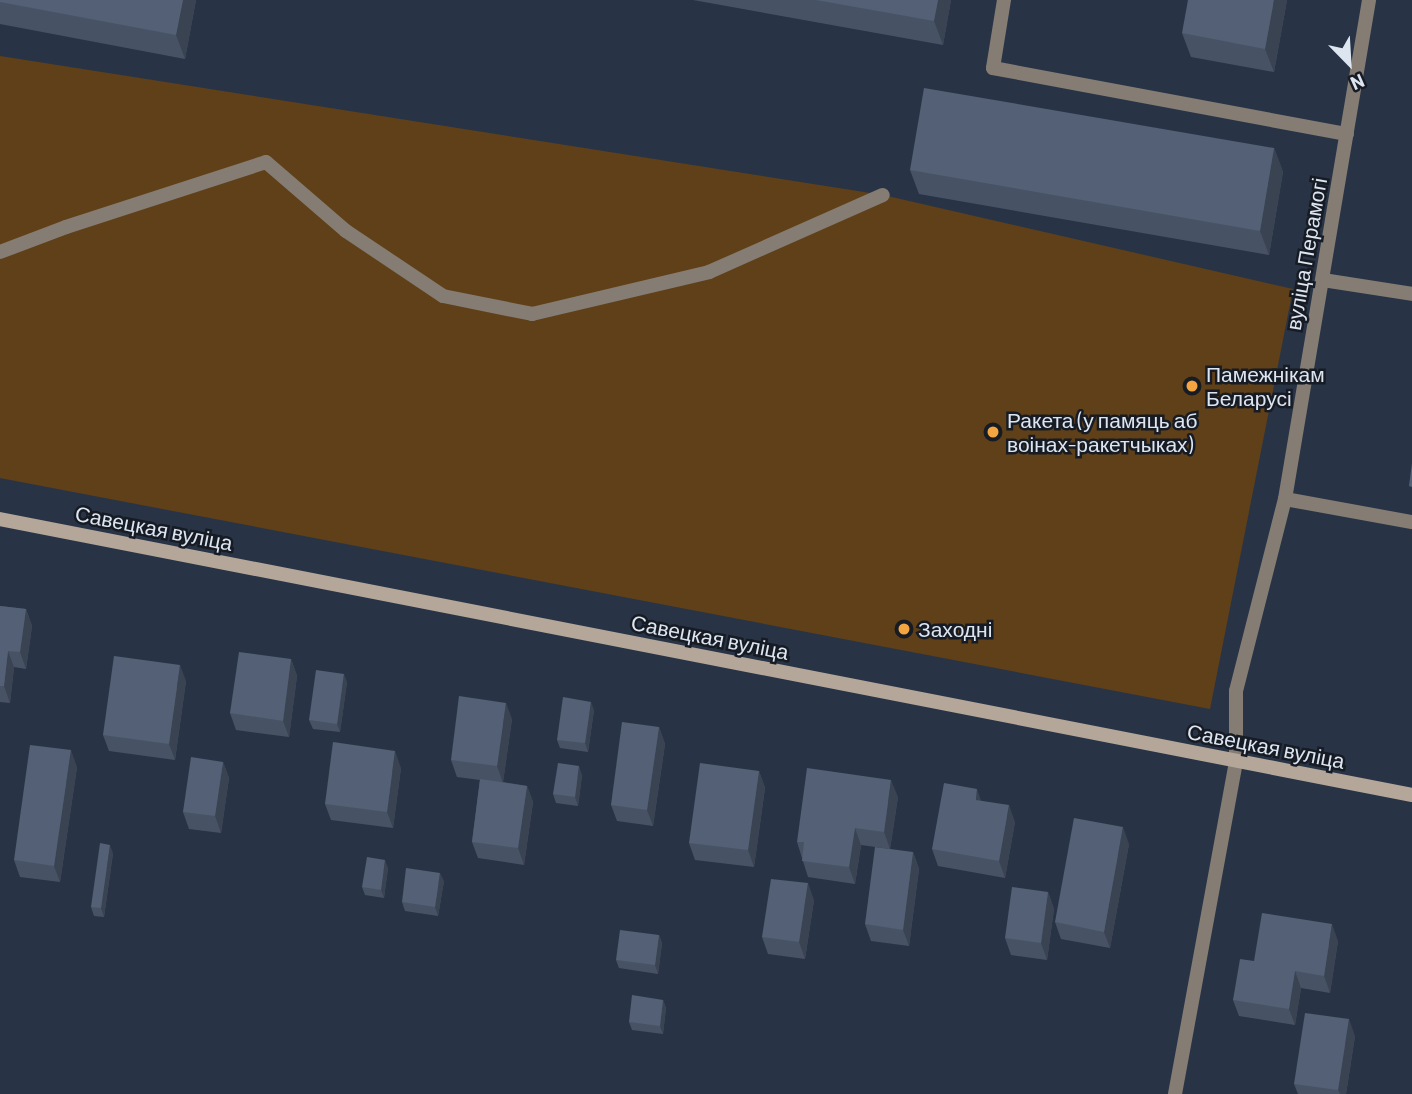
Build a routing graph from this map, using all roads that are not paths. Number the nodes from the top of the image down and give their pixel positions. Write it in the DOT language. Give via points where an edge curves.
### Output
graph roads {
  1 [pos="1004,0"];
  2 [pos="1369,0"];
  3 [pos="1347,134"];
  4 [pos="883,195"];
  5 [pos="0,252"];
  6 [pos="1323,280"];
  7 [pos="1412,294"];
  8 [pos="1285,499"];
  9 [pos="0,519"];
  10 [pos="1412,522"];
  11 [pos="1236,761"];
  12 [pos="1412,795"];
  13 [pos="1175,1094"];
  1 -- 3 [label="street" via="993,68"];
  2 -- 3 [label="street, вуліца Перамогі"];
  3 -- 6 [label="street, вуліца Перамогі"];
  4 -- 5 [label="street" via="709,272 532,314 443,296 346,231 266,162"];
  6 -- 7 [label="street"];
  6 -- 8 [label="street, вуліца Перамогі"];
  8 -- 10 [label="street"];
  8 -- 11 [label="street, вуліца Перамогі" via="1236,691"];
  9 -- 11 [label="main road, Савецкая вуліца"];
  11 -- 12 [label="main road, Савецкая вуліца"];
  11 -- 13 [label="street, вуліца Перамогі"];
}
